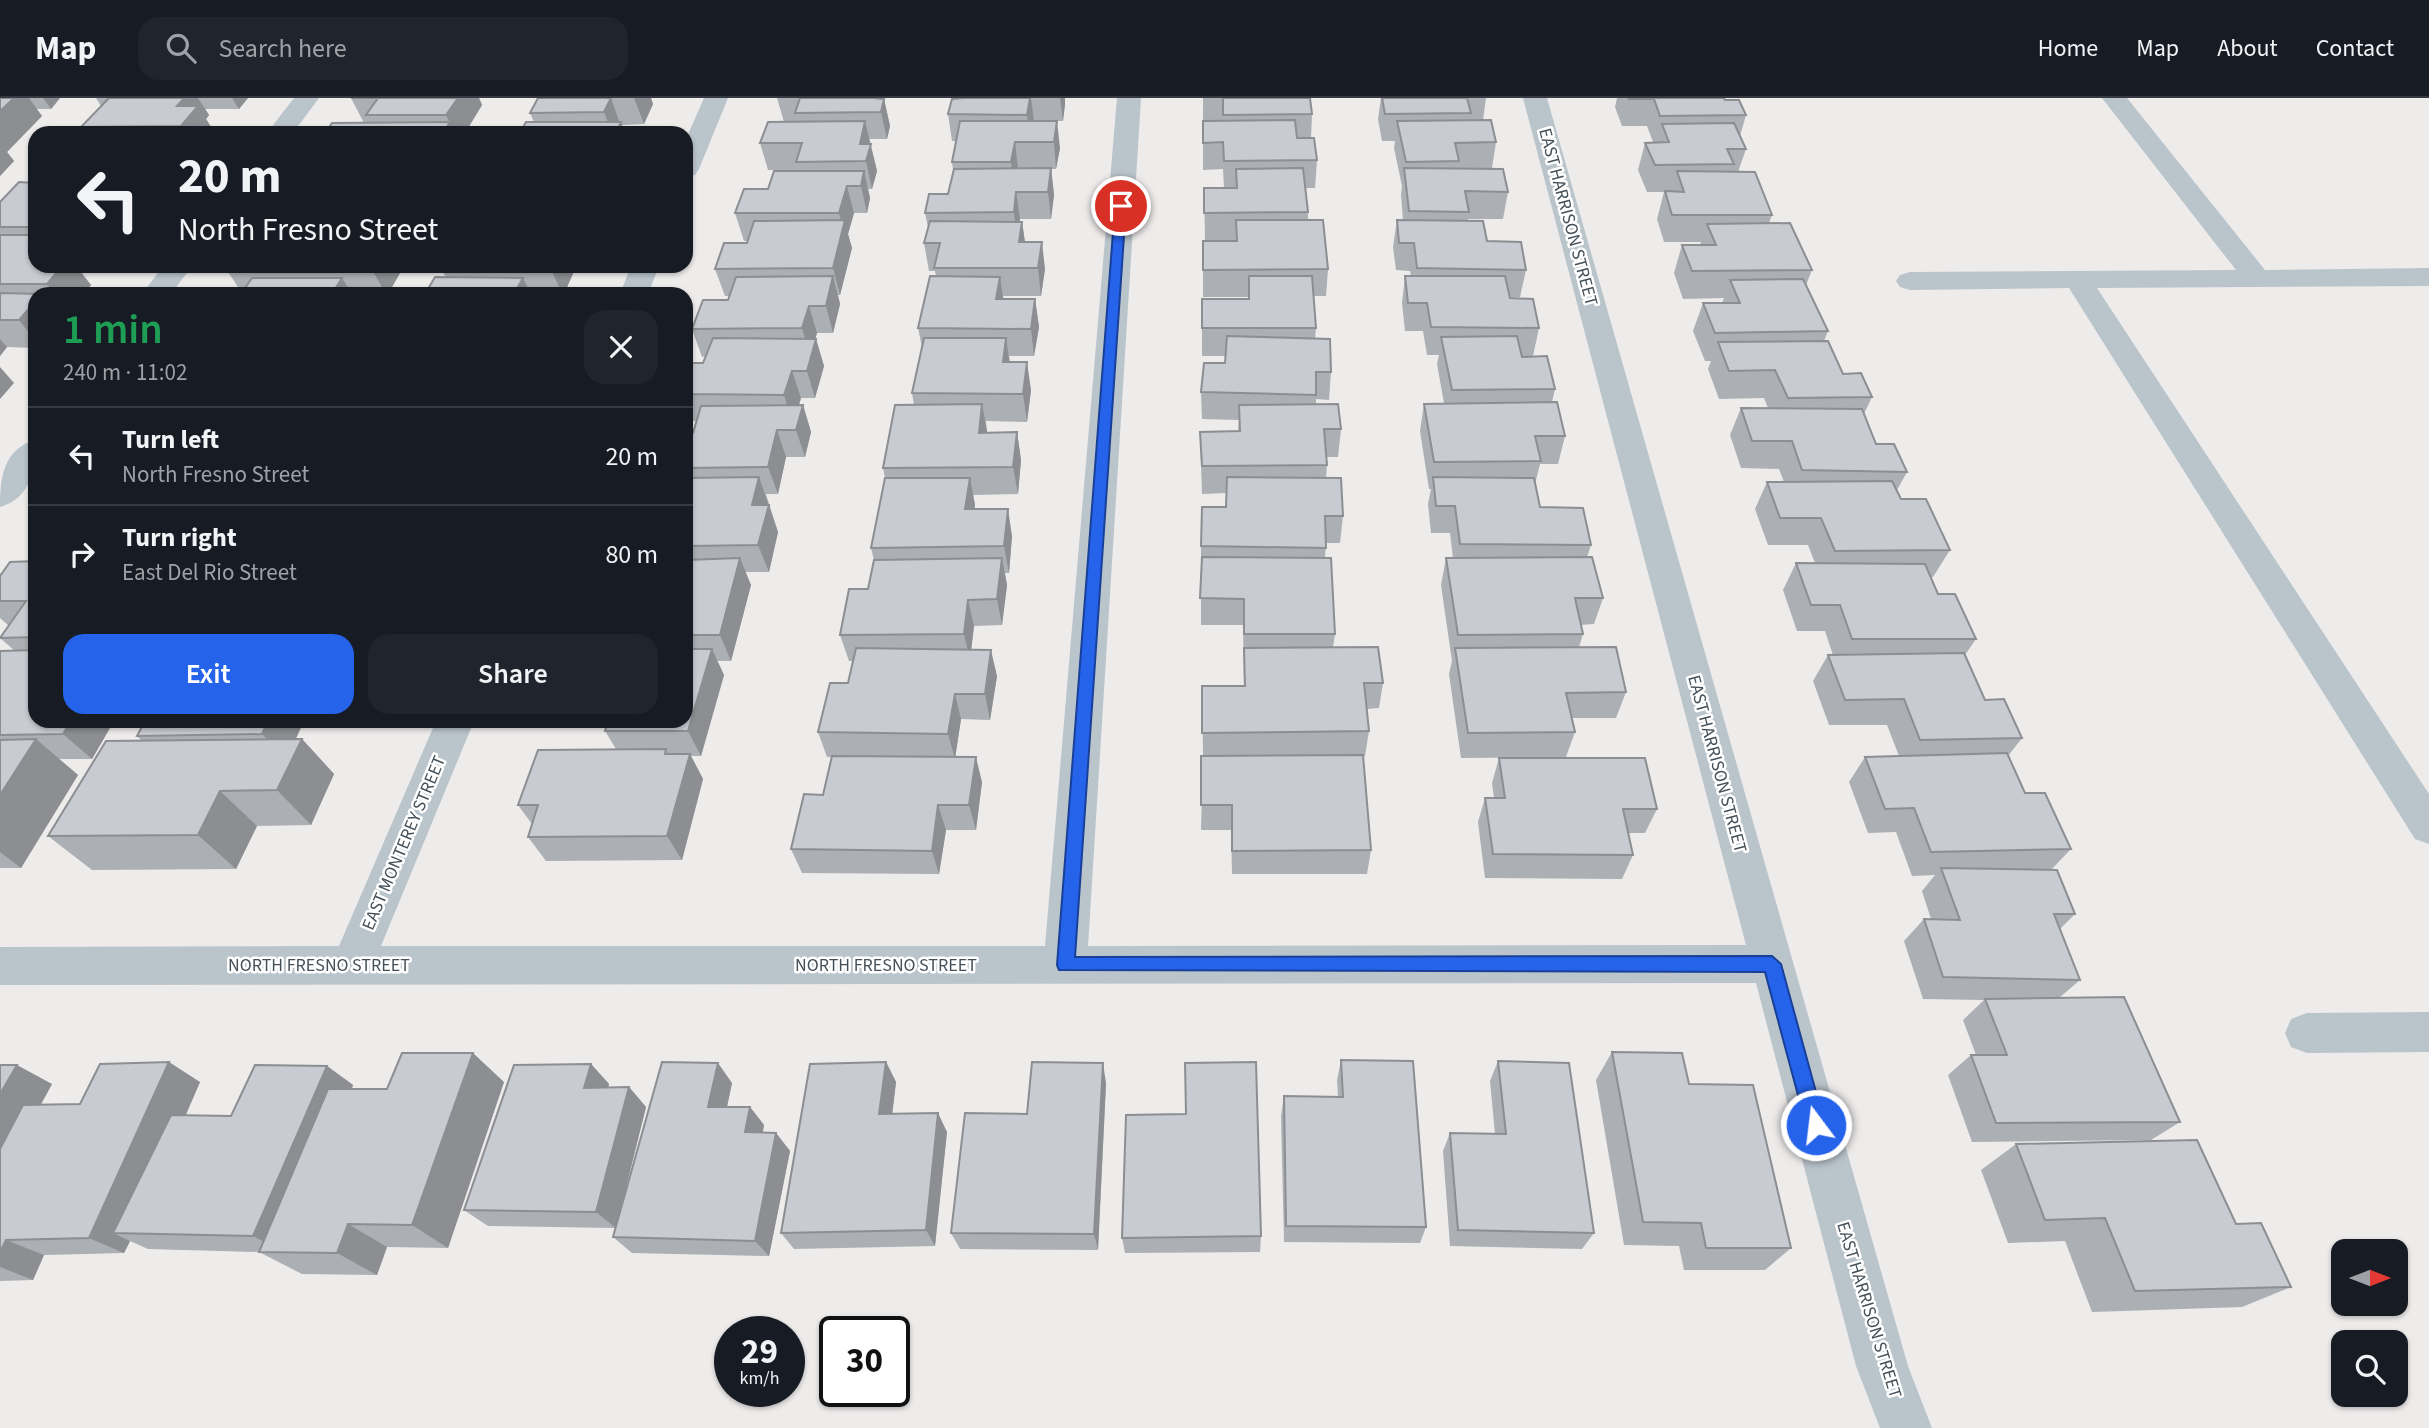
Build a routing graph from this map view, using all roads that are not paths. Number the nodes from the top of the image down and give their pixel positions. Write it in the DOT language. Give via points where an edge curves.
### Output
graph roads {
  1 [pos="307,98"];
  2 [pos="716,98"];
  3 [pos="1129,98"];
  4 [pos="1535,98"];
  5 [pos="2114,98"];
  6 [pos="285,126"];
  7 [pos="693,152"];
  8 [pos="172,273"];
  9 [pos="2429,277"];
  10 [pos="2257,278"];
  11 [pos="2077,279"];
  12 [pos="1910,281"];
  13 [pos="162,287"];
  14 [pos="28,460"];
  15 [pos="0,496"];
  16 [pos="452,728"];
  17 [pos="2429,827"];
  18 [pos="1772,964"];
  19 [pos="352,965"];
  20 [pos="1065,965"];
  21 [pos="0,966"];
  22 [pos="2429,1032"];
  23 [pos="2307,1033"];
  24 [pos="1906,1428"];
  1 -- 6 [label="street"];
  2 -- 7 [label="street"];
  3 -- 20 [label="street"];
  4 -- 18 [label="street, EAST HARRISON STREET"];
  5 -- 10 [label="street"];
  8 -- 13 [label="street"];
  9 -- 10 [label="street"];
  10 -- 11 [label="street"];
  11 -- 12 [label="street"];
  11 -- 17 [label="street"];
  14 -- 15 [label="street"];
  16 -- 19 [label="street, EAST MONTEREY STREET"];
  18 -- 20 [label="street, NORTH FRESNO STREET"];
  18 -- 24 [label="street, EAST HARRISON STREET" via="1882,1366"];
  19 -- 20 [label="street, NORTH FRESNO STREET"];
  19 -- 21 [label="street, NORTH FRESNO STREET"];
  22 -- 23 [label="street"];
}
